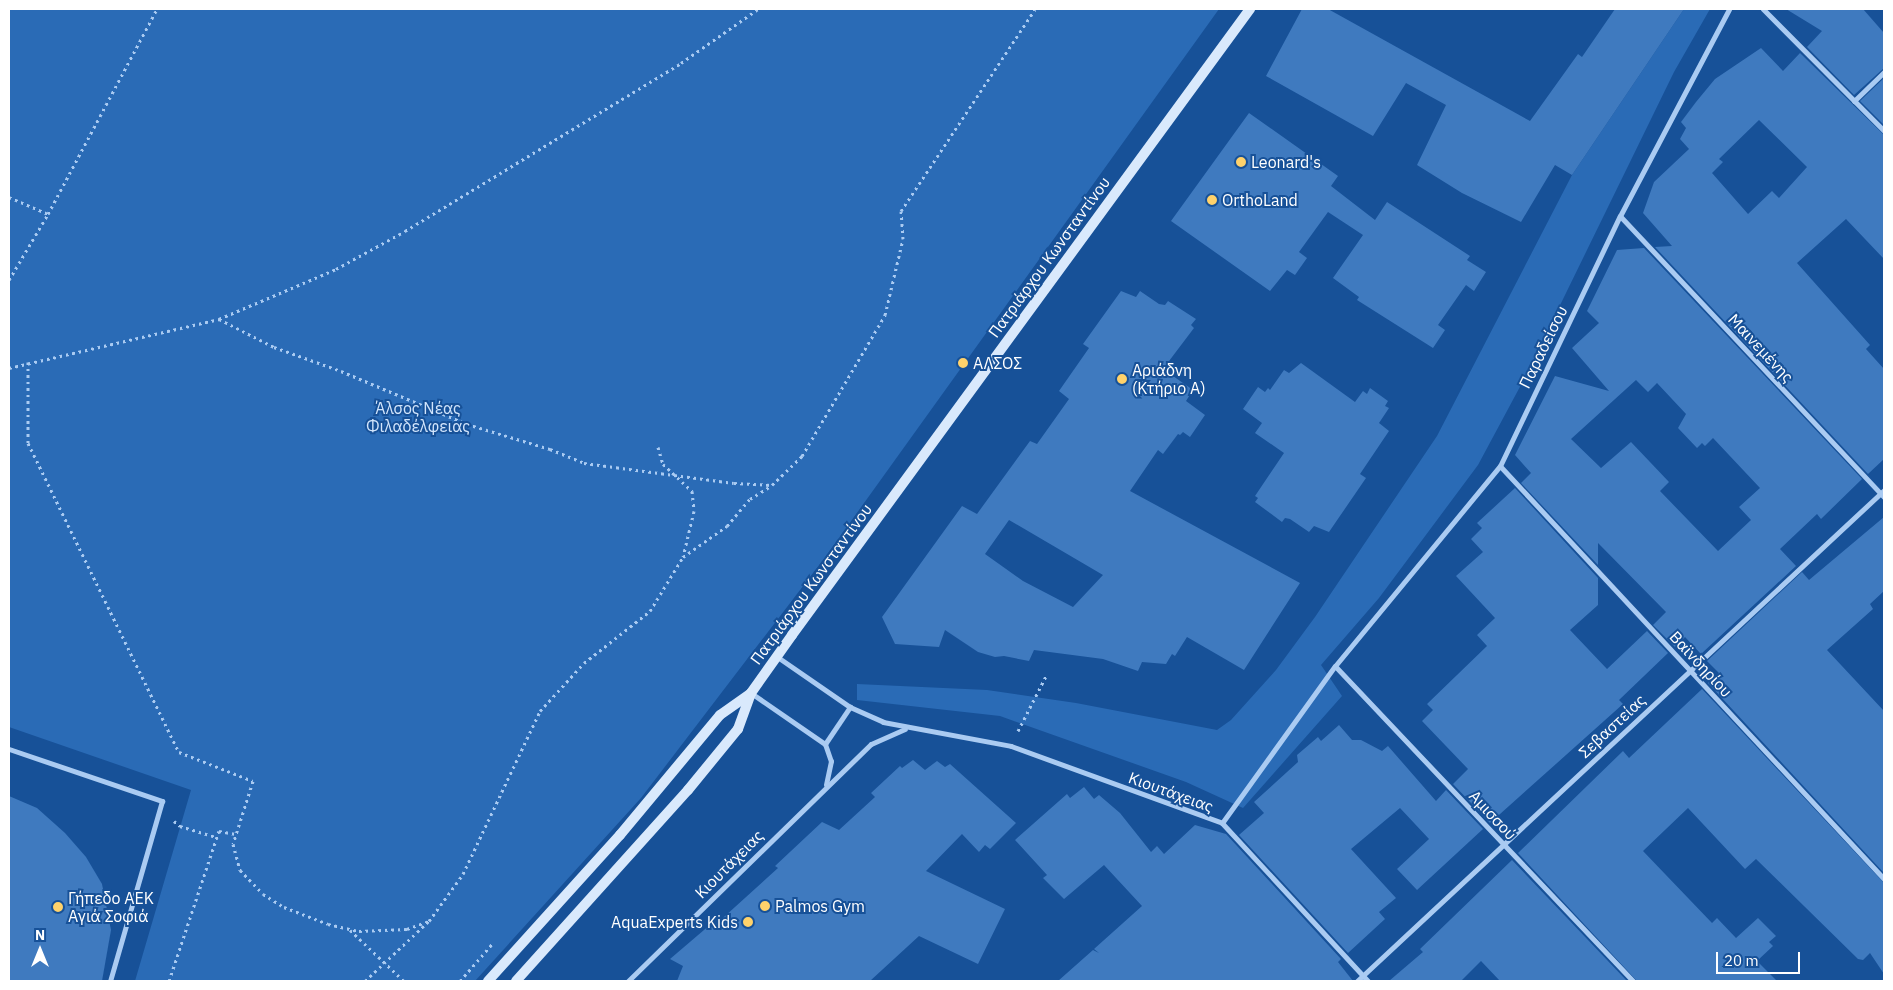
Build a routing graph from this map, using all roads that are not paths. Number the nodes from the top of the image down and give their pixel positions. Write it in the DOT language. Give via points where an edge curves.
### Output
graph roads {
  1 [pos="1250,9"];
  2 [pos="1729,9"];
  3 [pos="1763,9"];
  4 [pos="1884,72"];
  5 [pos="1854,101"];
  6 [pos="1884,131"];
  7 [pos="1620,216"];
  8 [pos="1500,466"];
  9 [pos="1883,493"];
  10 [pos="776,656"];
  11 [pos="1335,666"];
  12 [pos="1690,670"];
  13 [pos="751,693"];
  14 [pos="850,707"];
  15 [pos="905,729"];
  16 [pos="825,744"];
  17 [pos="9,749"];
  18 [pos="826,785"];
  19 [pos="1222,823"];
  20 [pos="1504,845"];
  21 [pos="1884,879"];
  22 [pos="1363,976"];
  23 [pos="110,981"];
  24 [pos="488,981"];
  25 [pos="516,981"];
  26 [pos="628,981"];
  27 [pos="1357,981"];
  28 [pos="1368,981"];
  29 [pos="1633,981"];
  1 -- 10 [label="main road, Πατριάρχου Κωνσταντίνου"];
  2 -- 7 [label="street, Παραδείσου"];
  3 -- 5 [label="street"];
  4 -- 5 [label="street"];
  5 -- 6 [label="street"];
  7 -- 8 [label="street, Παραδείσου"];
  7 -- 9 [label="street, Μαινεμένης"];
  8 -- 11 [label="street, Παραδείσου"];
  8 -- 12 [label="street, Βαϊνδηρίου"];
  9 -- 12 [label="street, Σεβαστείας"];
  10 -- 13 [label="main road, Πατριάρχου Κωνσταντίνου"];
  10 -- 14 [label="street, Κιουτάχειας"];
  11 -- 19 [label="street, Παραδείσου"];
  11 -- 20 [label="street, Αμισσού"];
  12 -- 20 [label="street, Σεβαστείας"];
  12 -- 21 [label="street, Βαϊνδηρίου"];
  13 -- 16 [label="street"];
  13 -- 24 [label="main road, Πατριάρχου Κωνσταντίνου" via="720,715 620,835"];
  13 -- 25 [label="main road, Πατριάρχου Κωνσταντίνου" via="738,729 688,790"];
  14 -- 15 [label="street, Κιουτάχειας"];
  14 -- 16 [label="street"];
  15 -- 18 [label="street, Κιουτάχειας" via="871,744"];
  15 -- 19 [label="street, Κιουτάχειας" via="962,734 1011,746"];
  16 -- 18 [label="street" via="831,760"];
  17 -- 23 [label="street" via="162,801"];
  18 -- 26 [label="street, Κιουτάχειας"];
  19 -- 22 [label="street, Κιουτάχειας"];
  20 -- 22 [label="street, Σεβαστείας"];
  20 -- 29 [label="street, Αμισσού"];
  22 -- 27 [label="street, Σεβαστείας"];
  22 -- 28 [label="street, Κιουτάχειας"];
}
